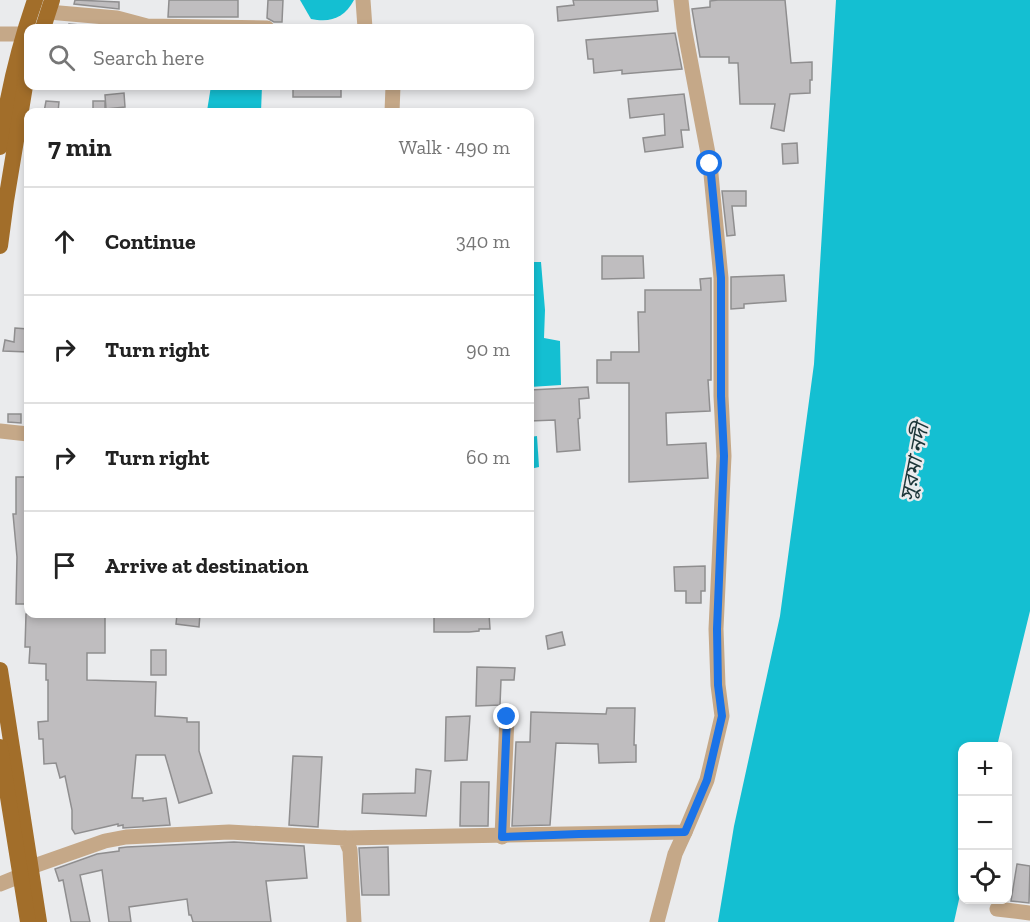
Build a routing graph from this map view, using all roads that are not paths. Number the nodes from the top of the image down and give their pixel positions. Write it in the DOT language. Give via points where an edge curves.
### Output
graph roads {
  1 [pos="35,0"];
  2 [pos="363,0"];
  3 [pos="681,0"];
  4 [pos="50,6"];
  5 [pos="27,24"];
  6 [pos="43,24"];
  7 [pos="140,24"];
  8 [pos="365,24"];
  9 [pos="0,34"];
  10 [pos="24,34"];
  11 [pos="24,90"];
  12 [pos="393,90"];
  13 [pos="392,108"];
  14 [pos="0,147"];
  15 [pos="0,246"];
  16 [pos="0,431"];
  17 [pos="24,434"];
  18 [pos="0,670"];
  19 [pos="507,717"];
  20 [pos="0,747"];
  21 [pos="685,832"];
  22 [pos="502,837"];
  23 [pos="345,838"];
  24 [pos="26,871"];
  25 [pos="0,884"];
  26 [pos="997,909"];
  27 [pos="1030,913"];
  28 [pos="28,922"];
  29 [pos="39,922"];
  30 [pos="354,922"];
  31 [pos="657,922"];
  1 -- 5 [label="main road"];
  2 -- 8 [label="street"];
  3 -- 21 [label="street" via="710,164 719,255 724,456 717,629 722,716 707,780"];
  4 -- 6 [label="main road"];
  4 -- 7 [label="street"];
  9 -- 10 [label="street"];
  10 -- 14 [label="main road" via="8,94"];
  11 -- 15 [label="main road"];
  12 -- 13 [label="street"];
  16 -- 17 [label="street"];
  18 -- 24 [label="main road"];
  19 -- 22 [label="street"];
  20 -- 24 [label="main road"];
  21 -- 22 [label="street"];
  21 -- 31 [label="street" via="675,854"];
  22 -- 23 [label="street"];
  23 -- 24 [label="street" via="229,832 126,837"];
  23 -- 30 [label="street" via="350,850"];
  24 -- 25 [label="street"];
  24 -- 28 [label="main road"];
  24 -- 29 [label="main road"];
  26 -- 27 [label="street"];
}
